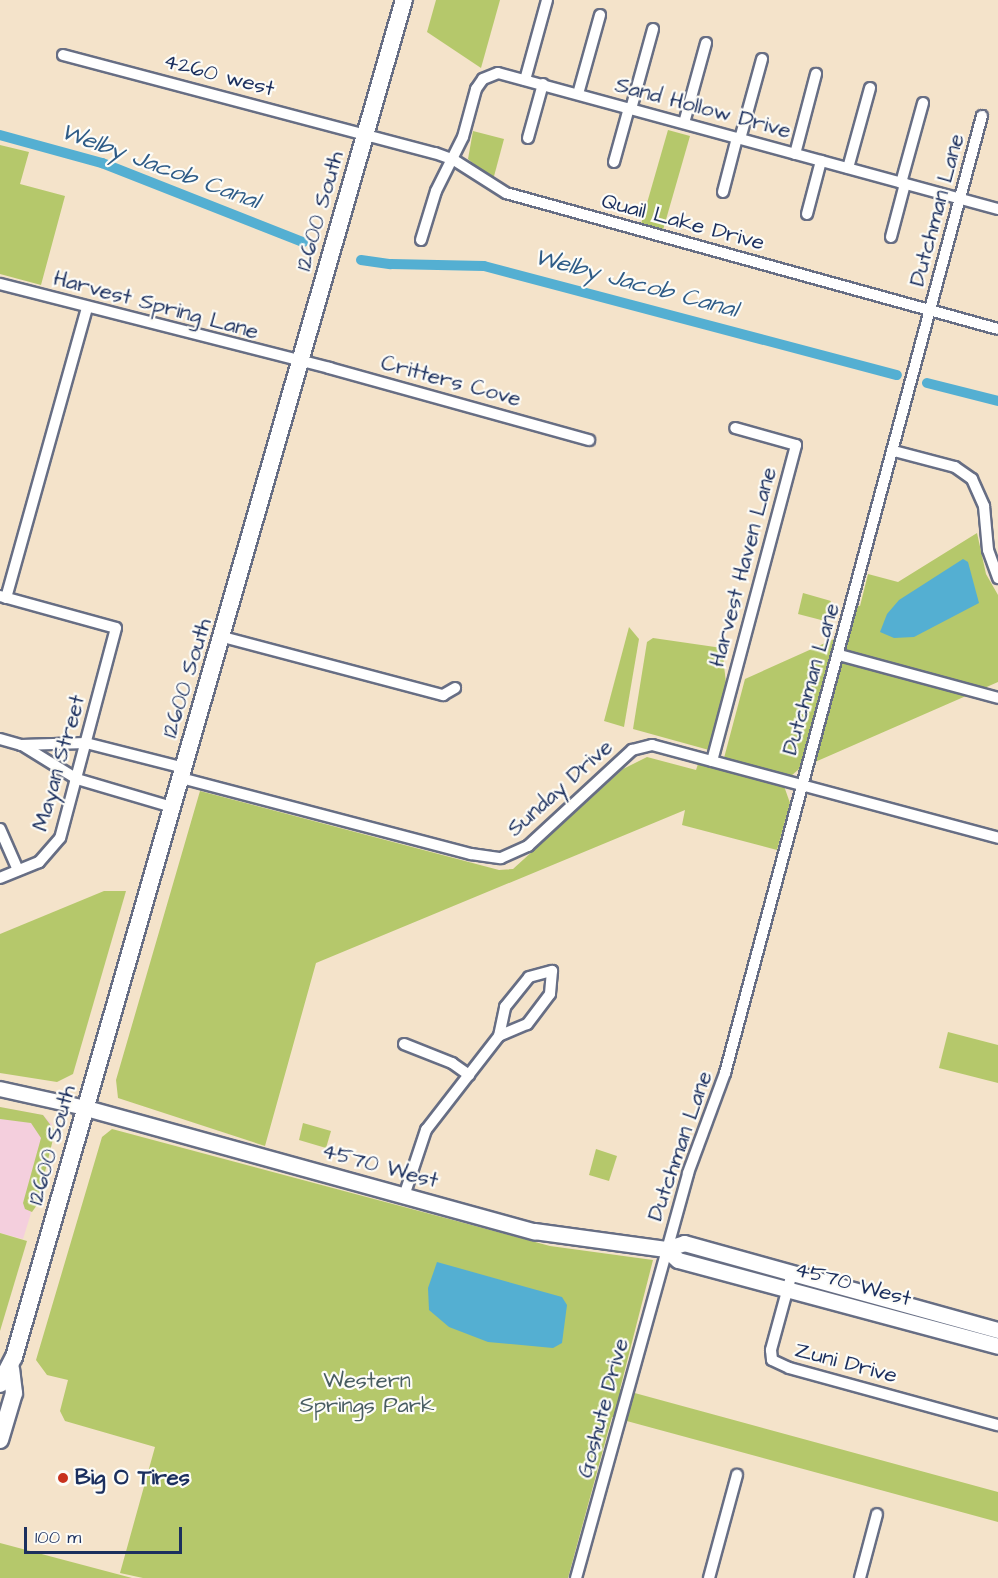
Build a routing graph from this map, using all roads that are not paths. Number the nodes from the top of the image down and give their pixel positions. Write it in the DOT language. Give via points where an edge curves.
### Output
graph roads {
  1 [pos="404,0"];
  2 [pos="547,0"];
  3 [pos="600,15"];
  4 [pos="653,29"];
  5 [pos="706,43"];
  6 [pos="63,55"];
  7 [pos="762,59"];
  8 [pos="816,74"];
  9 [pos="525,80"];
  10 [pos="543,84"];
  11 [pos="870,88"];
  12 [pos="578,94"];
  13 [pos="923,103"];
  14 [pos="630,108"];
  15 [pos="982,116"];
  16 [pos="684,123"];
  17 [pos="365,134"];
  18 [pos="528,138"];
  19 [pos="739,138"];
  20 [pos="795,154"];
  21 [pos="454,160"];
  22 [pos="821,161"];
  23 [pos="614,162"];
  24 [pos="848,168"];
  25 [pos="903,183"];
  26 [pos="723,192"];
  27 [pos="960,199"];
  28 [pos="998,209"];
  29 [pos="807,214"];
  30 [pos="891,237"];
  31 [pos="421,240"];
  32 [pos="0,284"];
  33 [pos="87,307"];
  34 [pos="931,310"];
  35 [pos="998,329"];
  36 [pos="302,362"];
  37 [pos="735,428"];
  38 [pos="589,441"];
  39 [pos="894,451"];
  40 [pos="998,579"];
  41 [pos="3,597"];
  42 [pos="223,637"];
  43 [pos="839,655"];
  44 [pos="455,688"];
  45 [pos="998,698"];
  46 [pos="0,740"];
  47 [pos="86,743"];
  48 [pos="21,745"];
  49 [pos="712,761"];
  50 [pos="182,773"];
  51 [pos="77,779"];
  52 [pos="802,785"];
  53 [pos="172,807"];
  54 [pos="0,829"];
  55 [pos="998,838"];
  56 [pos="18,870"];
  57 [pos="0,878"];
  58 [pos="499,1035"];
  59 [pos="404,1044"];
  60 [pos="469,1075"];
  61 [pos="0,1089"];
  62 [pos="86,1108"];
  63 [pos="404,1196"];
  64 [pos="666,1249"];
  65 [pos="792,1273"];
  66 [pos="788,1291"];
  67 [pos="998,1330"];
  68 [pos="998,1346"];
  69 [pos="11,1369"];
  70 [pos="0,1384"];
  71 [pos="998,1425"];
  72 [pos="0,1440"];
  73 [pos="737,1475"];
  74 [pos="877,1514"];
  75 [pos="576,1578"];
  76 [pos="709,1578"];
  77 [pos="860,1578"];
  1 -- 17 [label="main road, 12600 South"];
  2 -- 9 [label="street"];
  3 -- 12 [label="street"];
  4 -- 14 [label="street"];
  5 -- 16 [label="street"];
  6 -- 17 [label="street, 4260 west"];
  7 -- 19 [label="street"];
  8 -- 20 [label="street"];
  9 -- 10 [label="street, Sand Hollow Drive"];
  9 -- 21 [label="street, Sand Hollow Drive" via="498,73 483,79"];
  10 -- 12 [label="street, Sand Hollow Drive"];
  10 -- 18 [label="street"];
  11 -- 24 [label="street"];
  12 -- 14 [label="street, Sand Hollow Drive"];
  13 -- 25 [label="street"];
  14 -- 16 [label="street, Sand Hollow Drive"];
  14 -- 23 [label="street"];
  15 -- 27 [label="street, Dutchman Lane"];
  16 -- 19 [label="street, Sand Hollow Drive"];
  17 -- 21 [label="street, Quail Lake Drive"];
  17 -- 36 [label="main road, 12600 South"];
  19 -- 20 [label="street, Sand Hollow Drive"];
  19 -- 26 [label="street"];
  20 -- 22 [label="street, Sand Hollow Drive"];
  21 -- 31 [label="street, Sand Hollow Drive" via="436,191"];
  21 -- 34 [label="street, Quail Lake Drive" via="488,185 515,196"];
  22 -- 24 [label="street, Sand Hollow Drive"];
  22 -- 29 [label="street"];
  24 -- 25 [label="street, Sand Hollow Drive"];
  25 -- 27 [label="street, Sand Hollow Drive"];
  25 -- 30 [label="street"];
  27 -- 28 [label="street, Sand Hollow Drive"];
  27 -- 34 [label="street, Dutchman Lane"];
  32 -- 33 [label="street, Harvest Spring Lane"];
  33 -- 36 [label="street, Harvest Spring Lane"];
  33 -- 41 [label="street"];
  34 -- 35 [label="street, Quail Lake Drive"];
  34 -- 39 [label="street, Dutchman Lane"];
  36 -- 38 [label="street, Critters Cove"];
  36 -- 42 [label="main road, 12600 South"];
  37 -- 49 [label="street, Harvest Haven Lane" via="796,445"];
  39 -- 40 [label="street" via="955,467 972,479 984,506 988,550"];
  39 -- 43 [label="street, Dutchman Lane"];
  41 -- 47 [label="street, Mayan Street" via="116,628"];
  42 -- 44 [label="street" via="443,695"];
  42 -- 50 [label="main road, 12600 South"];
  43 -- 45 [label="street"];
  43 -- 52 [label="street, Dutchman Lane"];
  46 -- 48 [label="street"];
  47 -- 48 [label="street, Sunday Drive"];
  47 -- 50 [label="street, Sunday Drive"];
  47 -- 51 [label="street, Mayan Street"];
  48 -- 51 [label="street"];
  49 -- 50 [label="street, Sunday Drive" via="662,747 637,747 528,846 501,858 471,854"];
  49 -- 52 [label="street, Sunday Drive"];
  50 -- 53 [label="main road, 12600 South"];
  51 -- 53 [label="street"];
  51 -- 56 [label="street, Mayan Street" via="55,847 39,862"];
  52 -- 55 [label="street, Sunday Drive"];
  52 -- 64 [label="street, Dutchman Lane" via="725,1073 688,1173"];
  53 -- 62 [label="main road, 12600 South"];
  54 -- 56 [label="street"];
  56 -- 57 [label="street, Mayan Street"];
  58 -- 58 [label="street" via="526,1024 550,994 552,971 529,977 505,1007"];
  58 -- 60 [label="street"];
  59 -- 60 [label="street"];
  60 -- 63 [label="street" via="426,1130"];
  61 -- 62 [label="street"];
  62 -- 63 [label="main road, 4570 West"];
  62 -- 69 [label="main road, 12600 South"];
  63 -- 64 [label="main road, 4570 West" via="534,1231"];
  64 -- 65 [label="main road, 4570 West" via="684,1243"];
  64 -- 66 [label="main road, 4570 West" via="678,1260"];
  64 -- 75 [label="street, Goshute Drive"];
  65 -- 66 [label="street, Zuni Drive"];
  65 -- 67 [label="main road, 4570 West"];
  66 -- 68 [label="main road, 4570 West"];
  66 -- 71 [label="street, Zuni Drive" via="771,1350 772,1360 779,1365"];
  69 -- 70 [label="main road, 12600 South"];
  69 -- 72 [label="main road, 12600 South" via="14,1393"];
  73 -- 76 [label="street"];
  74 -- 77 [label="street"];
}
